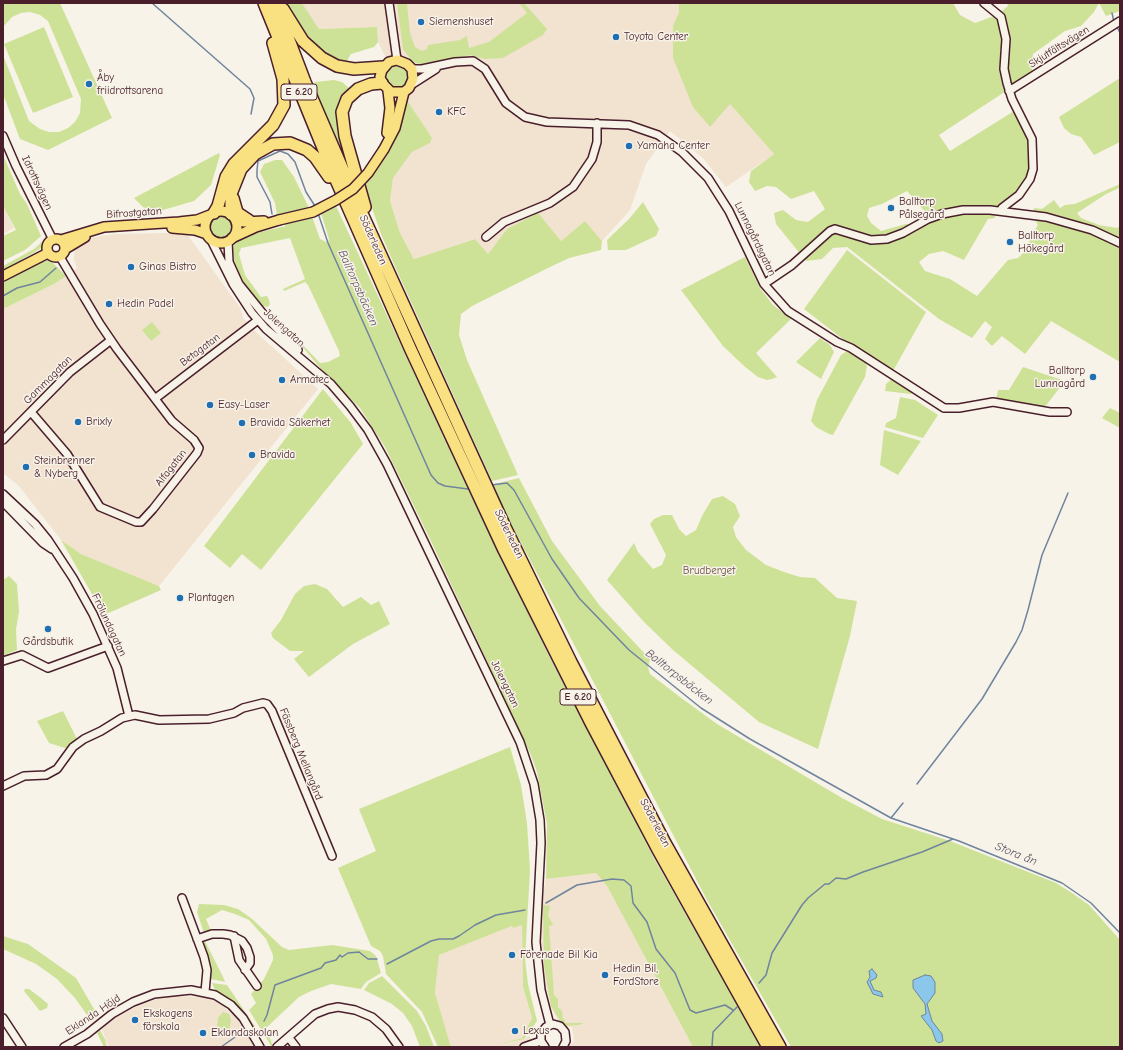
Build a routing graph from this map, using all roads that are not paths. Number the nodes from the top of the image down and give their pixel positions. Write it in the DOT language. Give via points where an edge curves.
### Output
graph roads {
  1 [pos="259,3"];
  2 [pos="264,3"];
  3 [pos="275,3"];
  4 [pos="280,3"];
  5 [pos="389,3"];
  6 [pos="984,3"];
  7 [pos="1120,21"];
  8 [pos="397,60"];
  9 [pos="441,66"];
  10 [pos="384,67"];
  11 [pos="412,69"];
  12 [pos="411,85"];
  13 [pos="385,87"];
  14 [pos="1009,91"];
  15 [pos="404,92"];
  16 [pos="598,123"];
  17 [pos="3,136"];
  18 [pos="384,149"];
  19 [pos="233,190"];
  20 [pos="346,204"];
  21 [pos="1001,211"];
  22 [pos="212,214"];
  23 [pos="233,216"];
  24 [pos="279,220"];
  25 [pos="255,222"];
  26 [pos="209,236"];
  27 [pos="486,237"];
  28 [pos="230,239"];
  29 [pos="57,240"];
  30 [pos="1120,242"];
  31 [pos="375,244"];
  32 [pos="65,249"];
  33 [pos="48,253"];
  34 [pos="60,257"];
  35 [pos="3,276"];
  36 [pos="764,284"];
  37 [pos="258,320"];
  38 [pos="111,340"];
  39 [pos="331,384"];
  40 [pos="156,398"];
  41 [pos="31,412"];
  42 [pos="1067,412"];
  43 [pos="3,440"];
  44 [pos="3,494"];
  45 [pos="3,502"];
  46 [pos="54,550"];
  47 [pos="108,646"];
  48 [pos="3,660"];
  49 [pos="129,716"];
  50 [pos="3,786"];
  51 [pos="332,856"];
  52 [pos="182,898"];
  53 [pos="234,936"];
  54 [pos="197,939"];
  55 [pos="245,970"];
  56 [pos="257,986"];
  57 [pos="205,992"];
  58 [pos="3,1018"];
  59 [pos="550,1025"];
  60 [pos="289,1038"];
  61 [pos="543,1044"];
  62 [pos="22,1047"];
  63 [pos="64,1047"];
  64 [pos="260,1047"];
  65 [pos="277,1047"];
  66 [pos="296,1047"];
  67 [pos="399,1047"];
  68 [pos="524,1047"];
  69 [pos="563,1047"];
  70 [pos="768,1047"];
  71 [pos="780,1047"];
  1 -- 22 [label="highway" via="283,79 284,105 273,125 234,164 226,177 218,206"];
  2 -- 20 [label="highway, Söderleden / E 6.20"];
  3 -- 31 [label="highway, Söderleden / E 6.20" via="305,82"];
  4 -- 10 [label="highway" via="303,41 322,58 337,66 354,70"];
  5 -- 8 [label="street"];
  6 -- 14 [label="street" via="998,13 1003,24 1006,39 1004,69"];
  7 -- 14 [label="street, Skjutfältsvägen"];
  8 -- 10 [label="main road" via="389,62"];
  8 -- 11 [label="main road"];
  9 -- 11 [label="street, Lunnagårdsgatan"];
  9 -- 12 [label="street, Lunnagårdsgatan"];
  9 -- 16 [label="street, Lunnagårdsgatan" via="477,62 489,74 506,103 529,119"];
  10 -- 13 [label="main road" via="380,77"];
  11 -- 12 [label="main road" via="414,76"];
  12 -- 15 [label="main road"];
  13 -- 15 [label="main road" via="394,93"];
  13 -- 18 [label="main road" via="389,126"];
  13 -- 31 [label="highway" via="371,84 358,88 347,99 342,112 348,148"];
  14 -- 21 [label="street" via="1032,139 1033,169 1024,188"];
  15 -- 18 [label="main road" via="395,128"];
  16 -- 27 [label="street" via="597,142 592,160 573,187 550,203 504,222"];
  16 -- 36 [label="street, Lunnagårdsgatan" via="629,125 650,131 674,145 695,164 726,204"];
  17 -- 29 [label="street, Idrottsvägen" via="19,172"];
  18 -- 24 [label="main road, bridge" via="368,173 353,189 313,212"];
  19 -- 20 [label="highway" via="241,169 252,156 273,144 290,143 307,150 315,157"];
  19 -- 23 [label="highway" via="230,198"];
  19 -- 25 [label="main road" via="238,212"];
  20 -- 70 [label="highway, Söderleden / E 6.20" via="444,422 547,636 656,848"];
  21 -- 30 [label="street" via="1046,217 1092,230"];
  21 -- 36 [label="street" via="963,210 942,214 903,233 880,240 835,229 792,265"];
  22 -- 23 [label="main road, Bifrostgatan" via="221,211"];
  22 -- 26 [label="main road" via="206,224"];
  22 -- 29 [label="main road, Bifrostgatan" via="197,220 104,227"];
  23 -- 25 [label="main road, Bifrostgatan" via="240,221"];
  23 -- 28 [label="main road" via="236,230"];
  24 -- 25 [label="main road, Bifrostgatan"];
  24 -- 28 [label="main road"];
  26 -- 28 [label="main road, Bifrostgatan" via="219,242"];
  26 -- 32 [label="main road, Bifrostgatan" via="195,230 178,228 114,230 86,236"];
  26 -- 37 [label="street, Jolengatan" via="233,284"];
  28 -- 39 [label="street, Jolengatan" via="228,257 232,271 246,295"];
  29 -- 32 [label="main road"];
  29 -- 33 [label="main road" via="47,245"];
  31 -- 71 [label="highway, Söderleden / E 6.20" via="455,420 571,662 665,843"];
  32 -- 34 [label="main road, Bifrostgatan"];
  33 -- 34 [label="main road" via="53,257"];
  33 -- 35 [label="main road"];
  34 -- 38 [label="street, Alfagatan"];
  36 -- 42 [label="street, Lunnagårdsgatan" via="788,311 851,348 940,406 959,408 992,402 1050,412"];
  37 -- 39 [label="street, Jolengatan"];
  37 -- 40 [label="street, Betagatan"];
  38 -- 40 [label="street, Alfagatan"];
  38 -- 41 [label="street, Gammagatan" via="71,371"];
  39 -- 59 [label="street, Jolengatan" via="356,413 378,447 504,706 526,759 534,784 540,820 536,942 541,990"];
  40 -- 41 [label="street, Alfagatan" via="172,421 194,440 199,448 142,522 136,522 100,507 70,457"];
  41 -- 43 [label="street, Gammagatan"];
  44 -- 46 [label="street, Frölundagatan" via="35,524"];
  45 -- 46 [label="street, Frölundagatan" via="43,543"];
  46 -- 47 [label="street, Frölundagatan" via="73,578"];
  47 -- 48 [label="street" via="48,668 22,655"];
  47 -- 49 [label="street, Frölundagatan" via="117,668"];
  49 -- 50 [label="street" via="84,739 69,752 61,766 46,775 24,776"];
  49 -- 51 [label="street, Fässberg Mellangård" via="159,720 209,719 234,713 258,703 267,704"];
  52 -- 54 [label="street"];
  53 -- 54 [label="street" via="212,934"];
  53 -- 55 [label="street" via="238,956"];
  53 -- 55 [label="street" via="242,941 249,952 250,964"];
  54 -- 57 [label="street" via="206,964"];
  55 -- 56 [label="street"];
  57 -- 63 [label="street, Eklanda Höjd" via="168,991 137,1000"];
  57 -- 64 [label="street" via="220,997 237,1011"];
  58 -- 62 [label="street"];
  59 -- 61 [label="street" via="542,1031"];
  59 -- 69 [label="street" via="558,1025 565,1032 566,1041"];
  60 -- 65 [label="street"];
  60 -- 66 [label="street"];
  60 -- 67 [label="street" via="315,1014 344,1007 376,1020"];
  61 -- 68 [label="street"];
}
